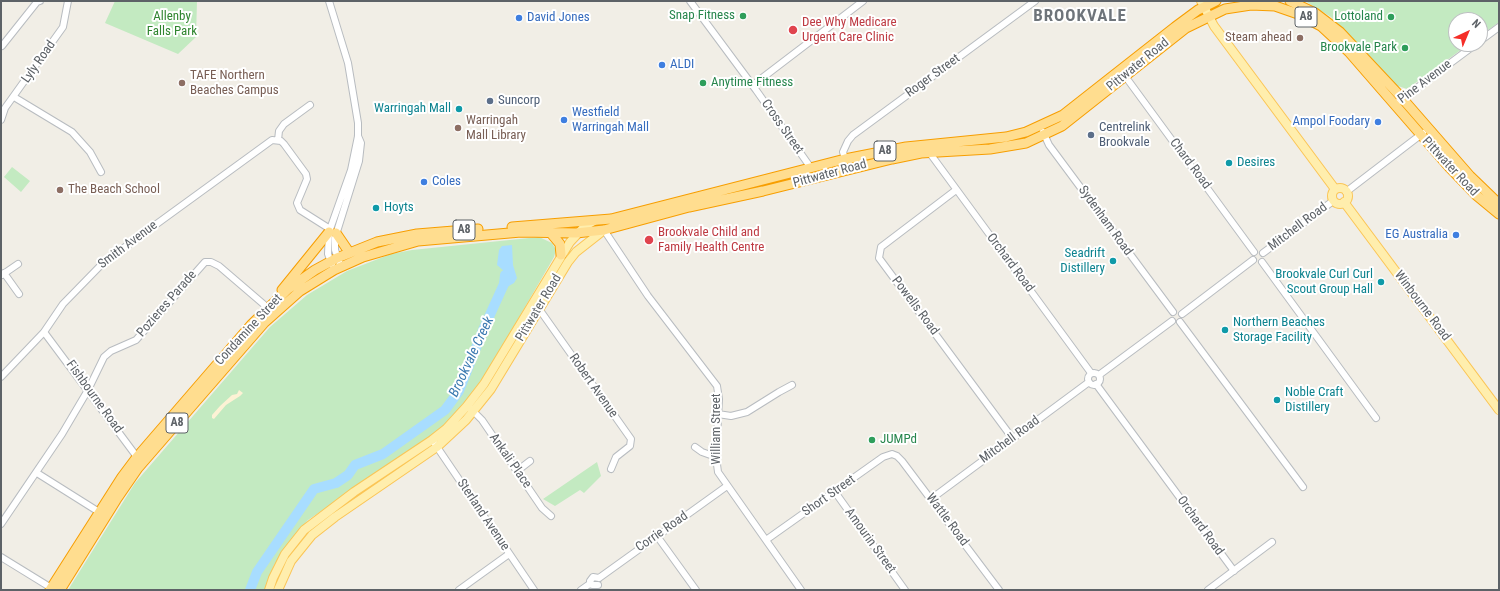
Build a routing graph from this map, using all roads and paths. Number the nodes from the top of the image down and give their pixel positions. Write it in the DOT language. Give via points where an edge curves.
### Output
graph roads {
  1 [pos="40,1"];
  2 [pos="68,1"];
  3 [pos="330,1"];
  4 [pos="863,1"];
  5 [pos="1035,1"];
  6 [pos="1216,1"];
  7 [pos="1290,1"];
  8 [pos="692,2"];
  9 [pos="1252,3"];
  10 [pos="1203,4"];
  11 [pos="1209,16"];
  12 [pos="1499,27"];
  13 [pos="1488,35"];
  14 [pos="2,46"];
  15 [pos="1465,52"];
  16 [pos="1125,76"];
  17 [pos="753,85"];
  18 [pos="14,97"];
  19 [pos="1402,98"];
  20 [pos="310,104"];
  21 [pos="1394,105"];
  22 [pos="1,120"];
  23 [pos="1428,128"];
  24 [pos="1042,131"];
  25 [pos="1421,135"];
  26 [pos="278,140"];
  27 [pos="929,152"];
  28 [pos="845,159"];
  29 [pos="811,168"];
  30 [pos="101,172"];
  31 [pos="816,178"];
  32 [pos="956,190"];
  33 [pos="1335,190"];
  34 [pos="1346,192"];
  35 [pos="1333,201"];
  36 [pos="1344,202"];
  37 [pos="1499,204"];
  38 [pos="1499,214"];
  39 [pos="594,222"];
  40 [pos="604,230"];
  41 [pos="332,231"];
  42 [pos="550,232"];
  43 [pos="576,233"];
  44 [pos="349,252"];
  45 [pos="1254,252"];
  46 [pos="1263,253"];
  47 [pos="561,255"];
  48 [pos="334,260"];
  49 [pos="1253,260"];
  50 [pos="1262,262"];
  51 [pos="18,264"];
  52 [pos="338,268"];
  53 [pos="3,275"];
  54 [pos="19,294"];
  55 [pos="278,298"];
  56 [pos="533,302"];
  57 [pos="268,308"];
  58 [pos="539,309"];
  59 [pos="1173,312"];
  60 [pos="1182,314"];
  61 [pos="1172,321"];
  62 [pos="1180,322"];
  63 [pos="44,332"];
  64 [pos="1091,373"];
  65 [pos="1098,375"];
  66 [pos="1,377"];
  67 [pos="1089,382"];
  68 [pos="1096,384"];
  69 [pos="792,385"];
  70 [pos="88,390"];
  71 [pos="470,409"];
  72 [pos="1499,410"];
  73 [pos="718,414"];
  74 [pos="1376,418"];
  75 [pos="1013,439"];
  76 [pos="434,443"];
  77 [pos="695,447"];
  78 [pos="892,454"];
  79 [pos="716,457"];
  80 [pos="140,460"];
  81 [pos="530,462"];
  82 [pos="611,469"];
  83 [pos="517,471"];
  84 [pos="37,473"];
  85 [pos="727,486"];
  86 [pos="1303,488"];
  87 [pos="835,492"];
  88 [pos="931,499"];
  89 [pos="99,512"];
  90 [pos="552,516"];
  91 [pos="1,524"];
  92 [pos="657,536"];
  93 [pos="766,540"];
  94 [pos="1272,542"];
  95 [pos="509,554"];
  96 [pos="1,557"];
  97 [pos="1234,570"];
  98 [pos="597,584"];
  99 [pos="54,590"];
  100 [pos="269,590"];
  101 [pos="278,590"];
  102 [pos="459,590"];
  103 [pos="534,590"];
  104 [pos="581,590"];
  105 [pos="696,590"];
  106 [pos="801,590"];
  107 [pos="905,590"];
  108 [pos="999,590"];
  109 [pos="1208,590"];
  1 -- 14 [label="street"];
  2 -- 18 [label="street, Lyly Road" via="63,27"];
  3 -- 41 [label="street" via="348,63 361,143 359,161"];
  4 -- 17 [label="street"];
  5 -- 28 [label="street, Roger Street" via="850,138 843,152"];
  6 -- 10 [label="highway, Pittwater Road / A8"];
  7 -- 19 [label="highway, Pittwater Road / A8" via="1315,13 1340,32"];
  8 -- 17 [label="street, Cross Street"];
  9 -- 11 [label="highway, Pittwater Road / A8" via="1225,9"];
  9 -- 21 [label="highway, Pittwater Road / A8" via="1287,10 1321,26 1349,52"];
  10 -- 11 [label="main road"];
  10 -- 24 [label="highway, Pittwater Road / A8"];
  11 -- 16 [label="highway, Pittwater Road / A8" via="1182,31"];
  11 -- 33 [label="main road"];
  12 -- 13 [label="street"];
  15 -- 19 [label="street, Pine Avenue"];
  16 -- 24 [label="highway, Pittwater Road / A8" via="1068,122"];
  16 -- 45 [label="street, Chard Road"];
  17 -- 29 [label="street, Cross Street"];
  18 -- 22 [label="street, Lyly Road" via="5,108"];
  18 -- 30 [label="street" via="72,132 90,152"];
  19 -- 21 [label="street, Pine Avenue"];
  19 -- 23 [label="highway, Pittwater Road / A8"];
  20 -- 26 [label="street" via="284,124 279,131"];
  21 -- 25 [label="highway, Pittwater Road / A8"];
  23 -- 25 [label="street"];
  23 -- 37 [label="highway, Pittwater Road / A8" via="1470,176"];
  24 -- 27 [label="highway, Pittwater Road / A8" via="1026,143 1008,147"];
  24 -- 28 [label="highway, Pittwater Road / A8" via="906,147"];
  24 -- 59 [label="street, Sydenham Road" via="1050,147"];
  25 -- 34 [label="street"];
  25 -- 38 [label="highway, Pittwater Road / A8" via="1476,195"];
  26 -- 41 [label="street" via="284,144 306,174 307,178 297,203 300,210"];
  26 -- 63 [label="street, Smith Avenue" via="267,143 103,263 63,304"];
  27 -- 31 [label="highway, Pittwater Road / A8" via="859,166"];
  27 -- 32 [label="street, Orchard Road"];
  28 -- 29 [label="highway, Pittwater Road / A8"];
  29 -- 31 [label="highway, Cross Street"];
  29 -- 39 [label="highway, Pittwater Road / A8"];
  31 -- 40 [label="highway, Pittwater Road / A8" via="689,207"];
  32 -- 64 [label="street, Orchard Road"];
  32 -- 75 [label="street, Powells Road" via="881,247 879,258"];
  33 -- 34 [label="main road" via="1340,188"];
  33 -- 35 [label="main road"];
  34 -- 36 [label="main road" via="1348,198"];
  35 -- 36 [label="main road" via="1340,204"];
  35 -- 46 [label="street, Mitchell Road"];
  36 -- 72 [label="main road, Winbourne Road"];
  39 -- 43 [label="main road"];
  39 -- 44 [label="highway, Condamine Street / A8" via="417,234 377,242"];
  40 -- 43 [label="highway, Condamine Street / A8"];
  40 -- 58 [label="main road, Pittwater Road" via="568,262"];
  40 -- 73 [label="street, William Street" via="648,296 715,382 719,390"];
  41 -- 44 [label="highway"];
  41 -- 48 [label="street" via="328,244"];
  41 -- 55 [label="highway" via="286,284"];
  42 -- 43 [label="highway, Condamine Street / A8"];
  42 -- 47 [label="highway" via="560,244"];
  42 -- 52 [label="highway, Condamine Street / A8" via="486,234 418,241 378,252"];
  43 -- 47 [label="main road, Pittwater Road"];
  44 -- 48 [label="highway, Condamine Street / A8"];
  45 -- 46 [label="street" via="1259,250"];
  45 -- 49 [label="street"];
  46 -- 50 [label="street"];
  47 -- 56 [label="main road, Pittwater Road"];
  48 -- 52 [label="street"];
  48 -- 55 [label="highway, Condamine Street / A8" via="298,281"];
  49 -- 50 [label="street" via="1257,263"];
  49 -- 60 [label="street"];
  50 -- 74 [label="street"];
  51 -- 53 [label="street"];
  52 -- 80 [label="highway, Condamine Street / A8" via="300,291 276,311"];
  53 -- 54 [label="street"];
  55 -- 57 [label="highway, Condamine Street / A8"];
  56 -- 58 [label="street, Robert Avenue"];
  56 -- 71 [label="main road, Pittwater Road"];
  57 -- 70 [label="street, Pozieres Parade" via="219,266 205,262 136,340 111,351 104,357"];
  57 -- 80 [label="highway, Condamine Street / A8"];
  58 -- 71 [label="main road, Pittwater Road" via="491,389"];
  58 -- 82 [label="street, Robert Avenue" via="631,439 630,446 616,457"];
  59 -- 60 [label="street"];
  59 -- 61 [label="street" via="1170,316"];
  60 -- 62 [label="street"];
  61 -- 62 [label="street"];
  61 -- 65 [label="street"];
  62 -- 86 [label="street"];
  63 -- 66 [label="street, Smith Avenue"];
  63 -- 70 [label="street, Fishbourne Road"];
  64 -- 65 [label="street"];
  64 -- 67 [label="street" via="1088,377"];
  65 -- 68 [label="street" via="1099,380"];
  67 -- 68 [label="street"];
  67 -- 75 [label="street, Mitchell Road"];
  68 -- 97 [label="street, Orchard Road"];
  69 -- 73 [label="street" via="747,412 731,416"];
  70 -- 80 [label="street, Fishbourne Road"];
  70 -- 84 [label="street, Pozieres Parade"];
  71 -- 76 [label="main road, Pittwater Road"];
  71 -- 83 [label="street, Ankali Place" via="482,420"];
  73 -- 79 [label="street, William Street"];
  75 -- 88 [label="street, Mitchell Road"];
  76 -- 95 [label="street, Sterland Avenue"];
  76 -- 100 [label="main road, Pittwater Road" via="349,496 304,530 285,554"];
  76 -- 101 [label="main road, Pittwater Road" via="312,535 293,557"];
  77 -- 79 [label="street"];
  78 -- 87 [label="street, Short Street" via="883,457"];
  78 -- 88 [label="street, Wattle Road" via="900,459"];
  79 -- 85 [label="street, William Street" via="718,472"];
  80 -- 89 [label="highway, Condamine Street / A8" via="122,476"];
  80 -- 99 [label="highway, Condamine Street / A8" via="116,500"];
  81 -- 83 [label="street"];
  83 -- 90 [label="street, Ankali Place" via="542,508"];
  84 -- 89 [label="street"];
  84 -- 91 [label="street, Pozieres Parade"];
  85 -- 92 [label="street, Corrie Road"];
  85 -- 93 [label="street, William Street"];
  87 -- 93 [label="street, Short Street"];
  87 -- 107 [label="street, Amourin Street"];
  88 -- 108 [label="street, Wattle Road"];
  89 -- 99 [label="highway, Condamine Street / A8"];
  92 -- 98 [label="street, Corrie Road"];
  92 -- 105 [label="street"];
  93 -- 106 [label="street, William Street"];
  94 -- 97 [label="street"];
  95 -- 102 [label="street"];
  95 -- 103 [label="street, Sterland Avenue"];
  96 -- 99 [label="street"];
  97 -- 109 [label="street"];
  98 -- 104 [label="street, Corrie Road"];
}
